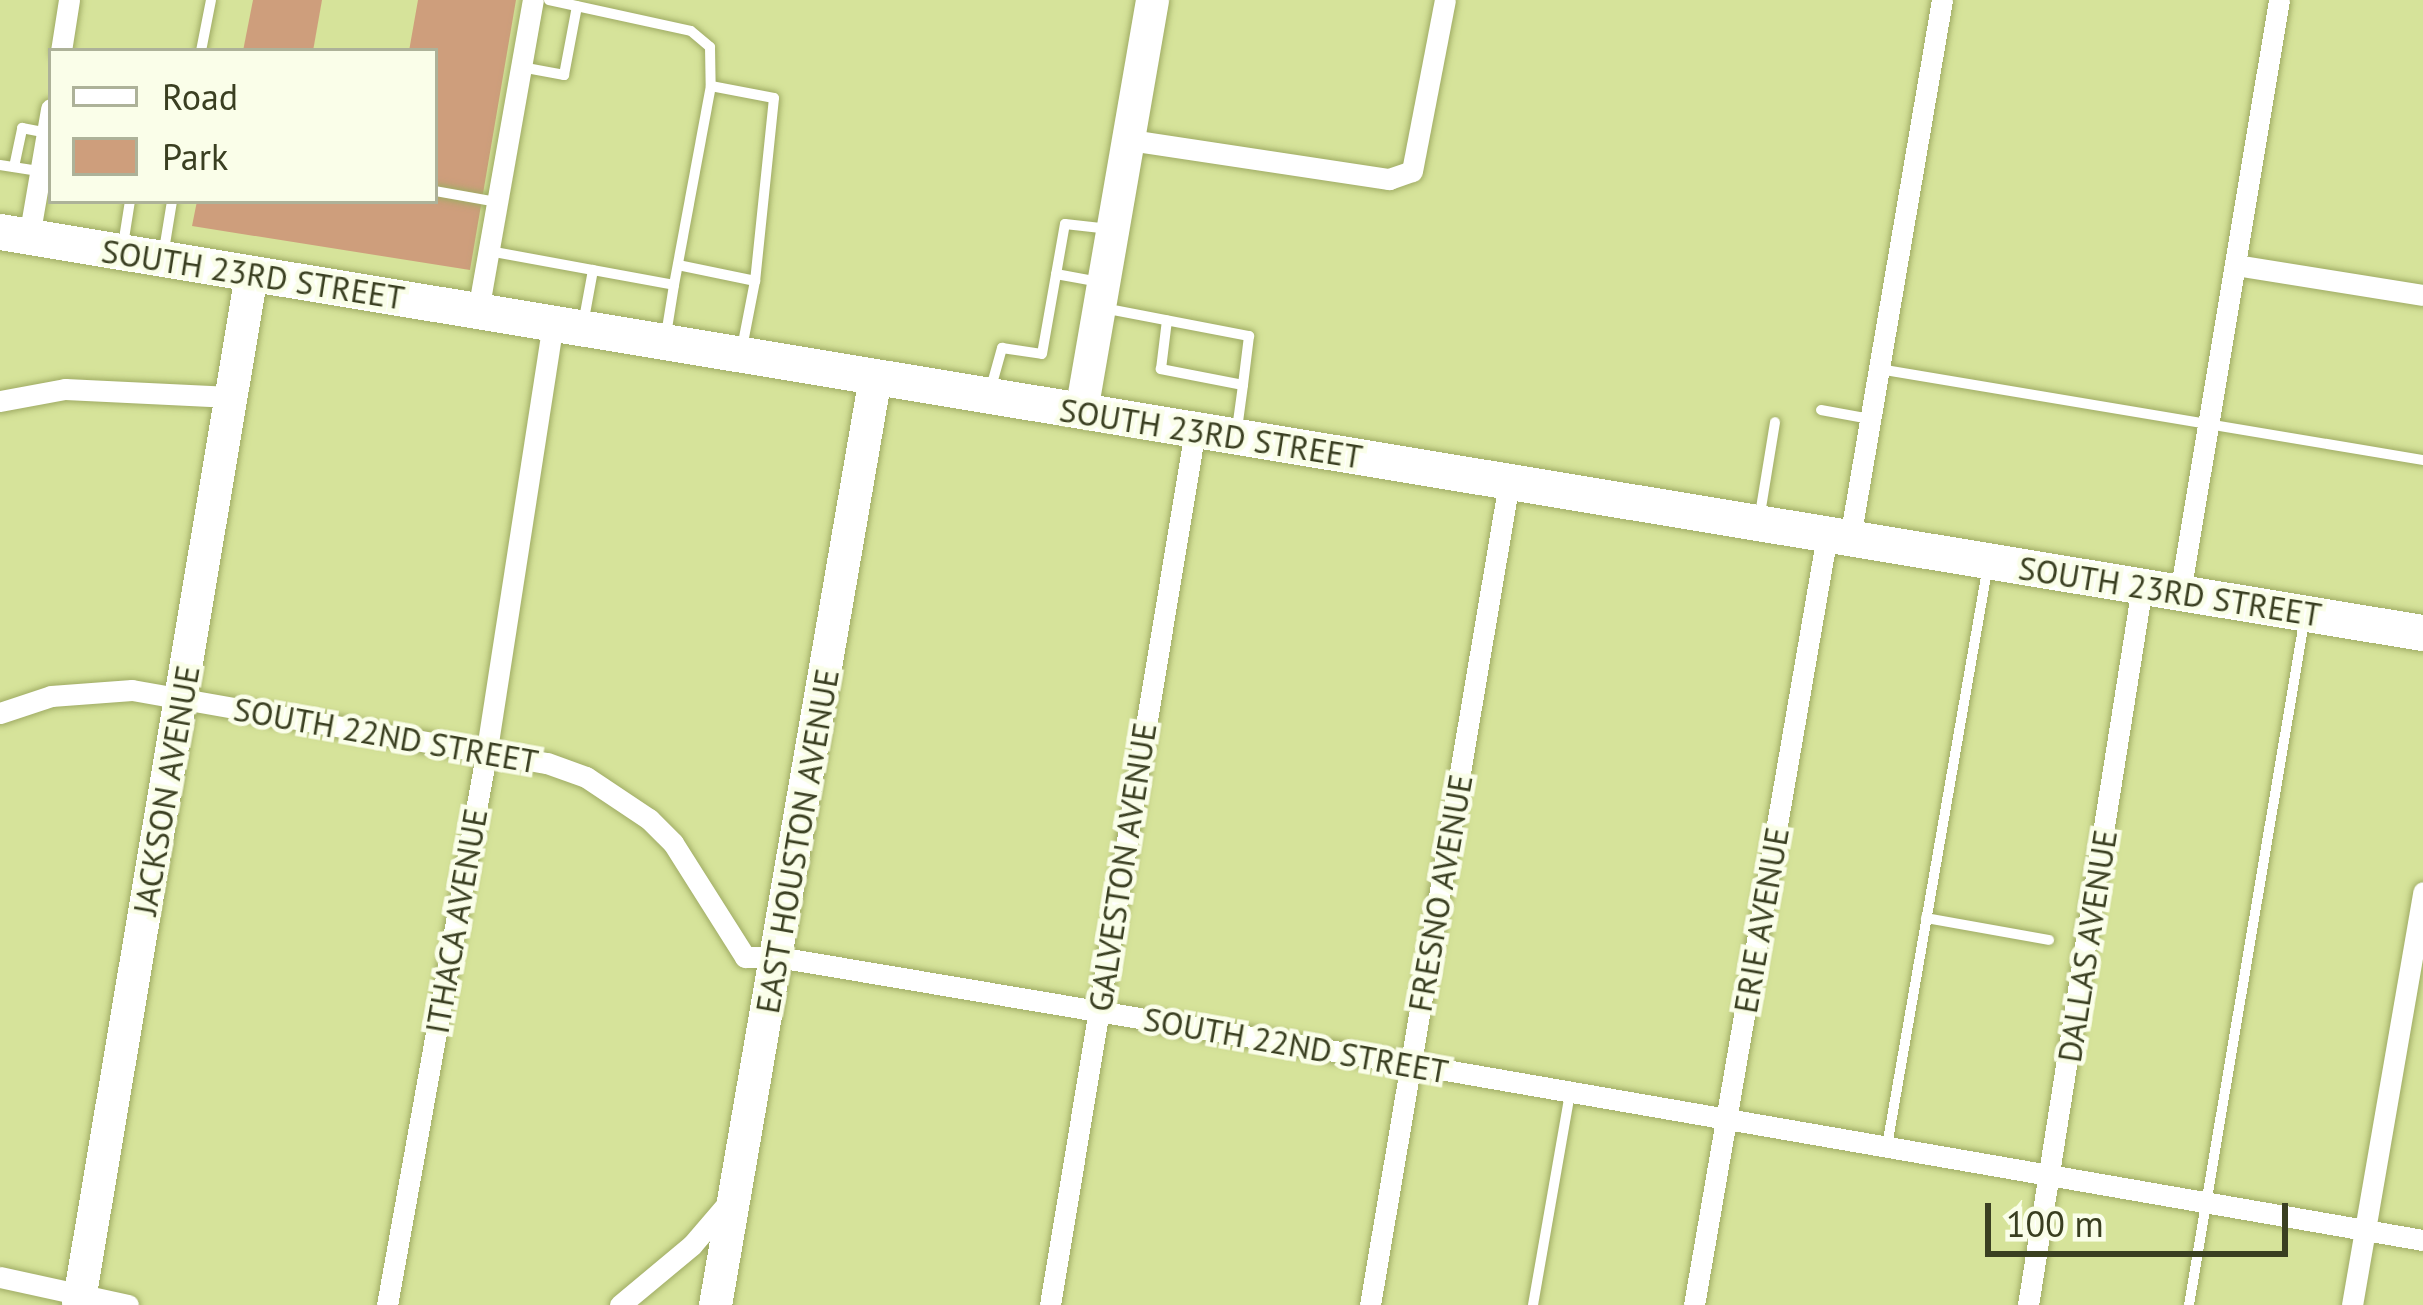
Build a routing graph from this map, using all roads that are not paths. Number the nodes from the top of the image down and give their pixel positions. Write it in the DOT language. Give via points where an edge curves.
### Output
graph roads {
  1 [pos="69,0"];
  2 [pos="211,0"];
  3 [pos="533,0"];
  4 [pos="549,0"];
  5 [pos="1152,0"];
  6 [pos="1445,0"];
  7 [pos="1942,0"];
  8 [pos="2279,0"];
  9 [pos="577,6"];
  10 [pos="61,48"];
  11 [pos="202,48"];
  12 [pos="521,67"];
  13 [pos="711,86"];
  14 [pos="48,127"];
  15 [pos="47,133"];
  16 [pos="1130,140"];
  17 [pos="0,165"];
  18 [pos="14,167"];
  19 [pos="46,172"];
  20 [pos="438,192"];
  21 [pos="497,202"];
  22 [pos="130,204"];
  23 [pos="171,204"];
  24 [pos="1113,230"];
  25 [pos="15,235"];
  26 [pos="489,251"];
  27 [pos="122,252"];
  28 [pos="162,259"];
  29 [pos="678,265"];
  30 [pos="2236,266"];
  31 [pos="592,269"];
  32 [pos="251,274"];
  33 [pos="1056,274"];
  34 [pos="754,281"];
  35 [pos="674,285"];
  36 [pos="1102,295"];
  37 [pos="2423,296"];
  38 [pos="478,311"];
  39 [pos="1167,320"];
  40 [pos="567,327"];
  41 [pos="664,343"];
  42 [pos="740,355"];
  43 [pos="1879,369"];
  44 [pos="875,377"];
  45 [pos="1243,385"];
  46 [pos="988,396"];
  47 [pos="231,397"];
  48 [pos="0,401"];
  49 [pos="1821,410"];
  50 [pos="1081,411"];
  51 [pos="1870,419"];
  52 [pos="1775,422"];
  53 [pos="2209,425"];
  54 [pos="1195,430"];
  55 [pos="1235,437"];
  56 [pos="2423,460"];
  57 [pos="1509,482"];
  58 [pos="1759,523"];
  59 [pos="1838,537"];
  60 [pos="1988,561"];
  61 [pos="2143,587"];
  62 [pos="2180,593"];
  63 [pos="2306,614"];
  64 [pos="2423,633"];
  65 [pos="182,698"];
  66 [pos="0,713"];
  67 [pos="488,749"];
  68 [pos="2423,892"];
  69 [pos="1927,918"];
  70 [pos="2049,940"];
  71 [pos="778,957"];
  72 [pos="1098,1012"];
  73 [pos="1411,1064"];
  74 [pos="1570,1092"];
  75 [pos="1727,1120"];
  76 [pos="1887,1146"];
  77 [pos="2051,1173"];
  78 [pos="736,1194"];
  79 [pos="2206,1199"];
  80 [pos="2365,1229"];
  81 [pos="2423,1240"];
  82 [pos="0,1277"];
  83 [pos="79,1301"];
  84 [pos="128,1305"];
  85 [pos="388,1305"];
  86 [pos="620,1305"];
  87 [pos="716,1305"];
  88 [pos="1050,1305"];
  89 [pos="1370,1305"];
  90 [pos="1533,1305"];
  91 [pos="1694,1305"];
  92 [pos="2028,1305"];
  93 [pos="2188,1305"];
  94 [pos="2352,1305"];
  1 -- 10 [label="street"];
  2 -- 11 [label="lane"];
  3 -- 12 [label="street"];
  4 -- 9 [label="lane"];
  5 -- 16 [label="street"];
  6 -- 16 [label="street" via="1412,171 1389,179"];
  7 -- 43 [label="street, ERIE AVENUE"];
  8 -- 30 [label="street"];
  9 -- 12 [label="lane" via="564,74"];
  9 -- 13 [label="lane" via="691,31 710,47"];
  12 -- 21 [label="street"];
  13 -- 29 [label="lane"];
  13 -- 34 [label="lane" via="774,98"];
  14 -- 15 [label="street"];
  15 -- 18 [label="lane" via="22,128"];
  15 -- 19 [label="street"];
  16 -- 24 [label="street"];
  17 -- 18 [label="lane"];
  18 -- 19 [label="lane"];
  19 -- 25 [label="street"];
  20 -- 21 [label="lane"];
  21 -- 26 [label="street"];
  22 -- 27 [label="lane"];
  23 -- 28 [label="lane"];
  24 -- 33 [label="lane" via="1065,224"];
  24 -- 36 [label="street"];
  25 -- 27 [label="main road, SOUTH 23RD STREET"];
  26 -- 31 [label="lane"];
  26 -- 38 [label="street"];
  27 -- 28 [label="main road, SOUTH 23RD STREET"];
  28 -- 32 [label="main road, SOUTH 23RD STREET"];
  29 -- 34 [label="lane"];
  29 -- 35 [label="lane"];
  30 -- 37 [label="street"];
  30 -- 53 [label="street"];
  31 -- 35 [label="lane"];
  31 -- 40 [label="lane"];
  32 -- 38 [label="main road, SOUTH 23RD STREET"];
  32 -- 47 [label="street, JACKSON AVENUE"];
  33 -- 36 [label="lane"];
  33 -- 46 [label="lane" via="1042,354 1002,348"];
  34 -- 42 [label="lane"];
  35 -- 41 [label="lane"];
  36 -- 39 [label="lane"];
  36 -- 50 [label="street"];
  38 -- 40 [label="main road, SOUTH 23RD STREET"];
  39 -- 45 [label="lane" via="1249,336"];
  39 -- 45 [label="lane" via="1161,369"];
  40 -- 41 [label="main road, SOUTH 23RD STREET"];
  40 -- 67 [label="street, ITHACA AVENUE"];
  41 -- 42 [label="main road, SOUTH 23RD STREET"];
  42 -- 44 [label="main road, SOUTH 23RD STREET"];
  43 -- 51 [label="street, ERIE AVENUE"];
  43 -- 53 [label="lane"];
  44 -- 46 [label="main road, SOUTH 23RD STREET"];
  44 -- 71 [label="street, EAST HOUSTON AVENUE"];
  45 -- 55 [label="lane"];
  46 -- 50 [label="main road, SOUTH 23RD STREET"];
  47 -- 48 [label="street" via="65,389"];
  47 -- 65 [label="street, JACKSON AVENUE"];
  49 -- 51 [label="lane"];
  50 -- 54 [label="main road, SOUTH 23RD STREET"];
  51 -- 59 [label="street, ERIE AVENUE"];
  52 -- 58 [label="lane"];
  53 -- 56 [label="lane"];
  53 -- 62 [label="street"];
  54 -- 55 [label="main road, SOUTH 23RD STREET"];
  54 -- 72 [label="street, GALVESTON AVENUE"];
  55 -- 57 [label="main road, SOUTH 23RD STREET"];
  57 -- 58 [label="main road, SOUTH 23RD STREET"];
  57 -- 73 [label="street, FRESNO AVENUE"];
  58 -- 59 [label="main road, SOUTH 23RD STREET"];
  59 -- 60 [label="main road, SOUTH 23RD STREET"];
  59 -- 75 [label="street, ERIE AVENUE"];
  60 -- 61 [label="main road, SOUTH 23RD STREET"];
  60 -- 69 [label="lane"];
  61 -- 62 [label="main road, SOUTH 23RD STREET"];
  61 -- 77 [label="street, DALLAS AVENUE"];
  62 -- 63 [label="main road, SOUTH 23RD STREET"];
  63 -- 64 [label="main road, SOUTH 23RD STREET"];
  63 -- 79 [label="lane"];
  65 -- 66 [label="street, SOUTH 22ND STREET" via="93,690"];
  65 -- 67 [label="street, SOUTH 22ND STREET"];
  65 -- 83 [label="street, JACKSON AVENUE"];
  67 -- 71 [label="street, SOUTH 22ND STREET" via="586,776 622,798 673,843 746,956"];
  67 -- 85 [label="street, ITHACA AVENUE"];
  68 -- 80 [label="street"];
  69 -- 70 [label="lane"];
  69 -- 76 [label="lane"];
  71 -- 72 [label="street, SOUTH 22ND STREET"];
  71 -- 78 [label="street, EAST HOUSTON AVENUE"];
  72 -- 73 [label="street, SOUTH 22ND STREET"];
  72 -- 88 [label="street, GALVESTON AVENUE"];
  73 -- 74 [label="street, SOUTH 22ND STREET"];
  73 -- 89 [label="street, FRESNO AVENUE"];
  74 -- 75 [label="street, SOUTH 22ND STREET"];
  74 -- 90 [label="lane"];
  75 -- 76 [label="street, SOUTH 22ND STREET"];
  75 -- 91 [label="street, ERIE AVENUE"];
  76 -- 77 [label="street, SOUTH 22ND STREET"];
  77 -- 79 [label="street, SOUTH 22ND STREET"];
  77 -- 92 [label="street, DALLAS AVENUE"];
  78 -- 86 [label="street" via="692,1245"];
  78 -- 87 [label="street, EAST HOUSTON AVENUE"];
  79 -- 80 [label="street, SOUTH 22ND STREET"];
  79 -- 93 [label="lane"];
  80 -- 81 [label="street, SOUTH 22ND STREET"];
  80 -- 94 [label="street"];
  82 -- 83 [label="street"];
  83 -- 84 [label="street"];
}
